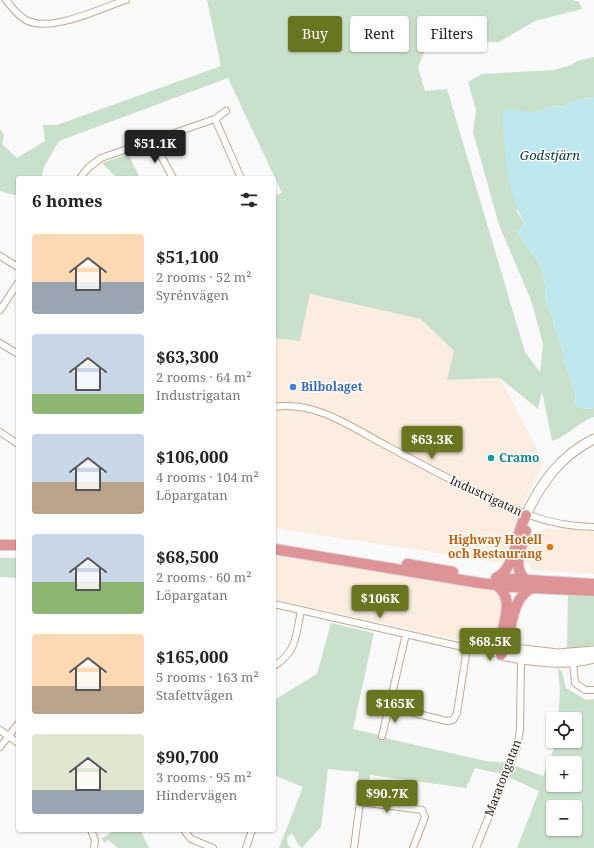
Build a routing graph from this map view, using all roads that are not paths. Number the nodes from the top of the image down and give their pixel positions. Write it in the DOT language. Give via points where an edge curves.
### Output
graph roads {
  1 [pos="6,0"];
  2 [pos="126,0"];
  3 [pos="226,111"];
  4 [pos="215,119"];
  5 [pos="153,141"];
  6 [pos="82,176"];
  7 [pos="173,176"];
  8 [pos="240,176"];
  9 [pos="0,256"];
  10 [pos="16,266"];
  11 [pos="16,286"];
  12 [pos="0,310"];
  13 [pos="0,343"];
  14 [pos="16,353"];
  15 [pos="276,407"];
  16 [pos="0,432"];
  17 [pos="594,439"];
  18 [pos="16,443"];
  19 [pos="526,515"];
  20 [pos="594,527"];
  21 [pos="0,539"];
  22 [pos="16,539"];
  23 [pos="276,542"];
  24 [pos="0,545"];
  25 [pos="16,545"];
  26 [pos="276,549"];
  27 [pos="496,582"];
  28 [pos="529,584"];
  29 [pos="594,584"];
  30 [pos="594,591"];
  31 [pos="276,604"];
  32 [pos="301,610"];
  33 [pos="406,634"];
  34 [pos="468,648"];
  35 [pos="502,650"];
  36 [pos="594,651"];
  37 [pos="594,658"];
  38 [pos="521,659"];
  39 [pos="573,662"];
  40 [pos="276,665"];
  41 [pos="594,690"];
  42 [pos="389,707"];
  43 [pos="16,727"];
  44 [pos="0,730"];
  45 [pos="9,736"];
  46 [pos="382,736"];
  47 [pos="16,741"];
  48 [pos="0,747"];
  49 [pos="92,832"];
  50 [pos="186,832"];
  51 [pos="251,832"];
  52 [pos="94,848"];
  53 [pos="213,848"];
  54 [pos="246,848"];
  55 [pos="354,848"];
  56 [pos="413,848"];
  57 [pos="476,848"];
  1 -- 2 [label="street" via="28,21 43,24 64,21"];
  3 -- 4 [label="street"];
  4 -- 5 [label="street"];
  4 -- 8 [label="street"];
  5 -- 6 [label="street" via="101,158"];
  5 -- 7 [label="street"];
  9 -- 10 [label="street"];
  11 -- 12 [label="street"];
  13 -- 14 [label="street"];
  15 -- 19 [label="street, Industrigatan" via="290,405 320,412"];
  16 -- 18 [label="street"];
  17 -- 19 [label="main road" via="560,462 542,485"];
  19 -- 20 [label="street, Industrigatan" via="554,524"];
  19 -- 27 [label="highway" via="507,570"];
  19 -- 28 [label="highway" via="528,524 518,564 520,575"];
  21 -- 22 [label="highway"];
  23 -- 27 [label="highway"];
  24 -- 25 [label="highway"];
  26 -- 27 [label="highway" via="432,576"];
  27 -- 28 [label="highway"];
  27 -- 35 [label="highway" via="502,589 508,605"];
  28 -- 29 [label="highway"];
  28 -- 30 [label="highway"];
  28 -- 35 [label="highway" via="516,604"];
  31 -- 32 [label="street"];
  32 -- 33 [label="street"];
  32 -- 40 [label="street" via="293,648 288,656"];
  33 -- 34 [label="street"];
  33 -- 42 [label="street"];
  34 -- 35 [label="street"];
  34 -- 42 [label="street" via="457,713 453,720 447,721"];
  35 -- 36 [label="main road" via="558,654"];
  35 -- 38 [label="main road"];
  37 -- 39 [label="main road"];
  38 -- 39 [label="main road"];
  38 -- 57 [label="street, Maratongatan" via="520,730 517,747"];
  39 -- 41 [label="street" via="575,683 585,690"];
  42 -- 46 [label="street"];
  43 -- 45 [label="street"];
  44 -- 45 [label="street"];
  45 -- 47 [label="street"];
  45 -- 48 [label="street"];
  49 -- 52 [label="street" via="95,840"];
  50 -- 53 [label="street" via="191,839"];
  51 -- 54 [label="street"];
  55 -- 56 [label="street" via="360,802 422,810 425,817"];
}
